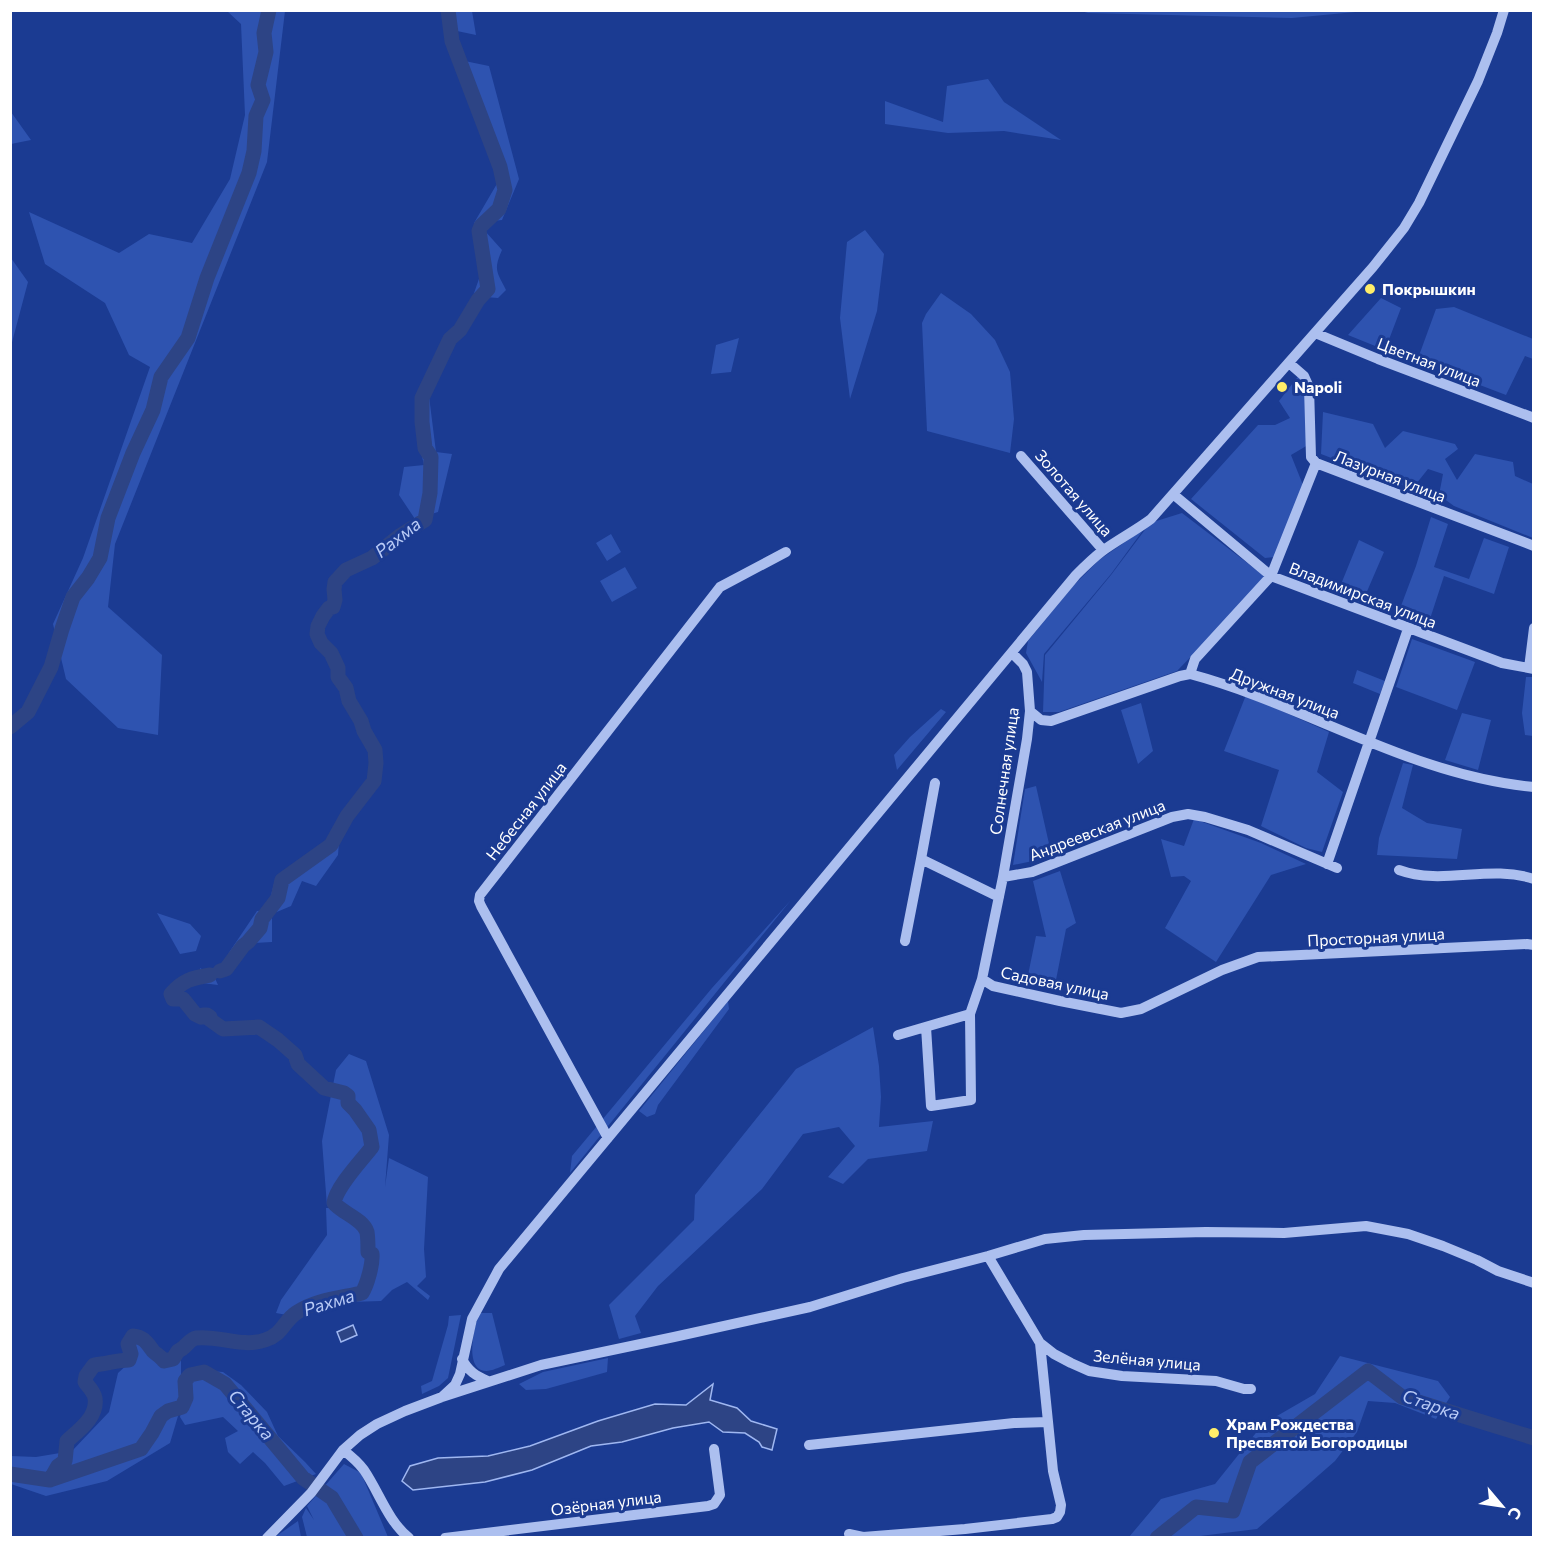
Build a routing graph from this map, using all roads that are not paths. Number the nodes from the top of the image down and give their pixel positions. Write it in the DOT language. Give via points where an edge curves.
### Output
graph roads {
  1 [pos="1504,10"];
  2 [pos="1315,333"];
  3 [pos="1289,363"];
  4 [pos="1533,418"];
  5 [pos="1022,456"];
  6 [pos="1316,463"];
  7 [pos="1173,494"];
  8 [pos="1533,546"];
  9 [pos="1103,550"];
  10 [pos="786,552"];
  11 [pos="1271,576"];
  12 [pos="1533,628"];
  13 [pos="1408,629"];
  14 [pos="1012,653"];
  15 [pos="1531,668"];
  16 [pos="1190,674"];
  17 [pos="1030,711"];
  18 [pos="1369,743"];
  19 [pos="935,783"];
  20 [pos="1533,788"];
  21 [pos="921,859"];
  22 [pos="1399,870"];
  23 [pos="1003,877"];
  24 [pos="1533,879"];
  25 [pos="999,897"];
  26 [pos="905,941"];
  27 [pos="1533,945"];
  28 [pos="1222,970"];
  29 [pos="982,979"];
  30 [pos="970,1014"];
  31 [pos="926,1027"];
  32 [pos="898,1035"];
  33 [pos="608,1138"];
  34 [pos="987,1256"];
  35 [pos="1533,1283"];
  36 [pos="1040,1343"];
  37 [pos="462,1359"];
  38 [pos="488,1382"];
  39 [pos="1251,1389"];
  40 [pos="442,1397"];
  41 [pos="1048,1422"];
  42 [pos="809,1445"];
  43 [pos="344,1449"];
  44 [pos="714,1449"];
  45 [pos="849,1534"];
  46 [pos="267,1538"];
  47 [pos="409,1538"];
  48 [pos="445,1538"];
  1 -- 2 [label="street" via="1478,81 1419,204 1392,245"];
  2 -- 3 [label="street"];
  2 -- 4 [label="street, Цветная улица"];
  3 -- 6 [label="street" via="1310,387 1311,457"];
  3 -- 7 [label="street"];
  5 -- 9 [label="street, Золотая улица"];
  6 -- 8 [label="street, Лазурная улица"];
  6 -- 11 [label="street, Лазурная улица"];
  7 -- 9 [label="street" via="1151,519"];
  7 -- 11 [label="street"];
  9 -- 14 [label="street" via="1076,575"];
  10 -- 33 [label="street, Небесная улица" via="720,587 480,895 481,906"];
  11 -- 13 [label="street, Владимирская улица"];
  11 -- 16 [label="street, Владимирская улица" via="1195,659"];
  12 -- 15 [label="street"];
  13 -- 15 [label="street, Владимирская улица" via="1502,663"];
  13 -- 18 [label="street"];
  14 -- 17 [label="street, Солнечная улица" via="1027,672"];
  14 -- 33 [label="street"];
  16 -- 17 [label="street" via="1051,721 1041,720"];
  16 -- 18 [label="street, Дружная улица" via="1265,699"];
  17 -- 23 [label="street, Солнечная улица"];
  18 -- 20 [label="street, Дружная улица" via="1479,778"];
  18 -- 23 [label="street, Андреевская улица" via="1332,866 1248,830 1188,814 1032,872"];
  19 -- 21 [label="street"];
  21 -- 25 [label="street"];
  21 -- 26 [label="street"];
  22 -- 24 [label="street" via="1412,875 1440,876 1508,873"];
  23 -- 25 [label="street, Солнечная улица"];
  25 -- 29 [label="street, Солнечная улица"];
  27 -- 28 [label="street, Просторная улица" via="1258,957"];
  28 -- 29 [label="street, Садовая улица" via="1141,1010 1122,1013 993,986"];
  29 -- 30 [label="street, Солнечная улица"];
  30 -- 31 [label="street"];
  30 -- 31 [label="street, Солнечная улица" via="971,1100 931,1106"];
  31 -- 32 [label="street"];
  33 -- 37 [label="street" via="499,1269 472,1319"];
  34 -- 35 [label="street" via="1045,1239 1084,1235 1284,1233 1366,1226 1408,1234"];
  34 -- 36 [label="street, Зелёная улица"];
  34 -- 38 [label="street" via="810,1307 541,1365"];
  36 -- 39 [label="street, Зелёная улица" via="1089,1371 1216,1381"];
  36 -- 41 [label="street"];
  37 -- 38 [label="street" via="473,1374"];
  37 -- 40 [label="street" via="455,1385"];
  38 -- 40 [label="street"];
  40 -- 43 [label="street" via="377,1424"];
  41 -- 42 [label="street"];
  41 -- 45 [label="street" via="1061,1505 1057,1517 965,1529 863,1537"];
  43 -- 46 [label="street" via="319,1483"];
  43 -- 47 [label="street" via="365,1472 395,1523"];
  44 -- 48 [label="street, Озёрная улица" via="720,1495 708,1506"];
}
